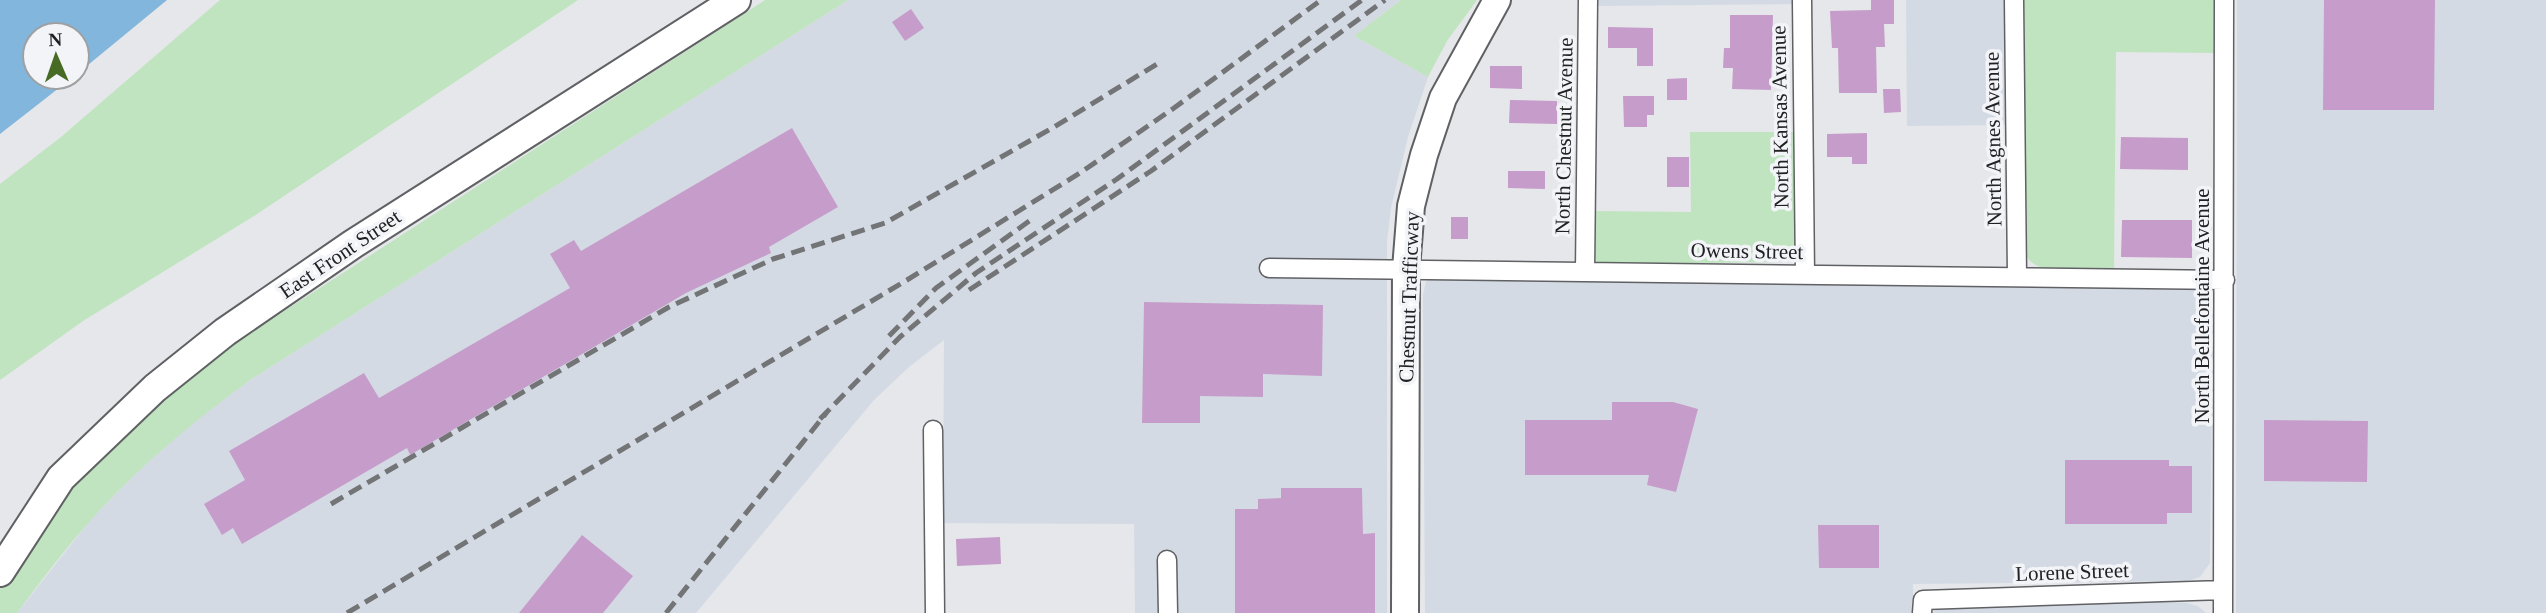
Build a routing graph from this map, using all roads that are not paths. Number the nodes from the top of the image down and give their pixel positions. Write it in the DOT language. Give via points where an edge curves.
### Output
graph roads {
  1 [pos="736,0"];
  2 [pos="1497,0"];
  3 [pos="1588,0"];
  4 [pos="1802,0"];
  5 [pos="2014,0"];
  6 [pos="2224,0"];
  7 [pos="1269,268"];
  8 [pos="1406,269"];
  9 [pos="1584,272"];
  10 [pos="1805,275"];
  11 [pos="2017,277"];
  12 [pos="2225,280"];
  13 [pos="933,430"];
  14 [pos="1167,560"];
  15 [pos="0,572"];
  16 [pos="2223,590"];
  17 [pos="1922,607"];
  18 [pos="935,613"];
  19 [pos="1168,613"];
  20 [pos="1405,613"];
  21 [pos="2223,613"];
  1 -- 15 [label="main road, East Front Street" via="353,244 225,332 155,388 61,478"];
  2 -- 8 [label="street, Chestnut Trafficway" via="1435,121 1411,206"];
  3 -- 9 [label="street, North Chestnut Avenue"];
  4 -- 10 [label="street, North Kansas Avenue"];
  5 -- 11 [label="street, North Agnes Avenue"];
  6 -- 12 [label="street, North Bellefontaine Avenue"];
  7 -- 8 [label="street, Owens Street"];
  8 -- 9 [label="street, Owens Street"];
  8 -- 20 [label="street, Chestnut Trafficway"];
  9 -- 10 [label="street, Owens Street"];
  10 -- 11 [label="street, Owens Street"];
  11 -- 12 [label="street, Owens Street"];
  12 -- 16 [label="street, North Bellefontaine Avenue"];
  13 -- 18 [label="street"];
  14 -- 19 [label="street"];
  16 -- 17 [label="street, Lorene Street"];
  16 -- 21 [label="street, North Bellefontaine Avenue"];
}
